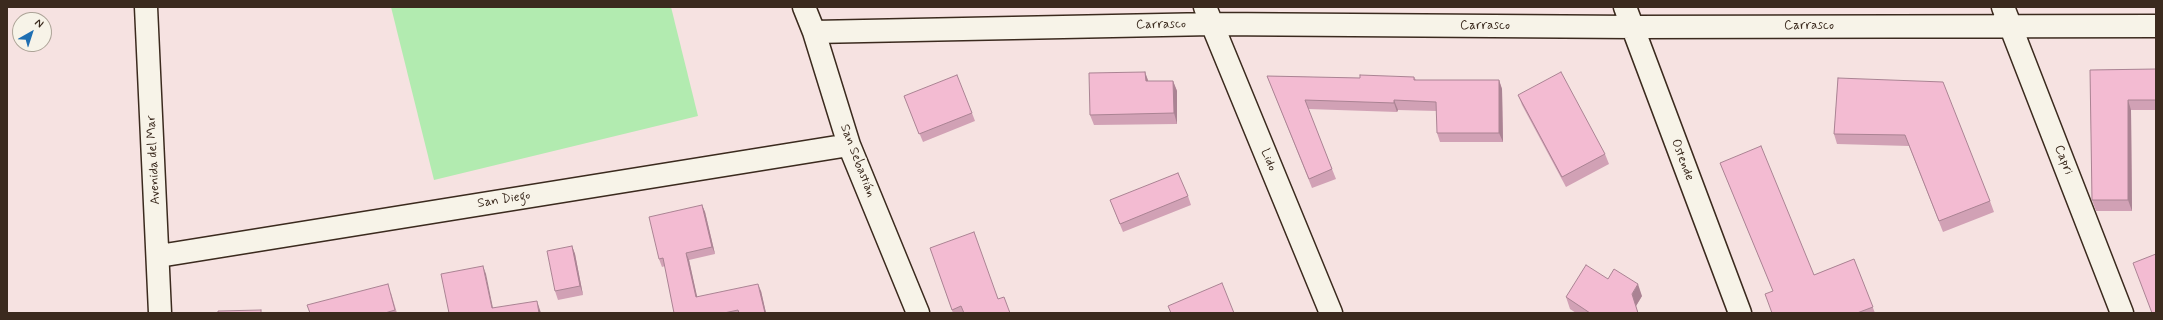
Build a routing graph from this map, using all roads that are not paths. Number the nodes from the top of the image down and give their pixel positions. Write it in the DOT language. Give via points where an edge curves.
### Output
graph roads {
  1 [pos="146,7"];
  2 [pos="804,7"];
  3 [pos="1625,7"];
  4 [pos="1208,15"];
  5 [pos="2007,16"];
  6 [pos="2156,26"];
  7 [pos="1633,27"];
  8 [pos="814,32"];
  9 [pos="848,145"];
  10 [pos="158,256"];
  11 [pos="160,313"];
  12 [pos="918,313"];
  13 [pos="1331,313"];
  14 [pos="1740,313"];
  15 [pos="2122,313"];
  1 -- 10 [label="street, Avenida del Mar"];
  2 -- 8 [label="street, San Sebastián"];
  3 -- 7 [label="street, Ostende"];
  4 -- 7 [label="street, Carrasco"];
  4 -- 8 [label="street, Carrasco"];
  4 -- 13 [label="street, Lido"];
  5 -- 6 [label="street, Carrasco"];
  5 -- 7 [label="street, Carrasco"];
  5 -- 15 [label="street, Capri"];
  7 -- 14 [label="street, Ostende"];
  8 -- 9 [label="street, San Sebastián"];
  9 -- 10 [label="street, San Diego"];
  9 -- 12 [label="street, San Sebastián"];
  10 -- 11 [label="street, Avenida del Mar"];
}
